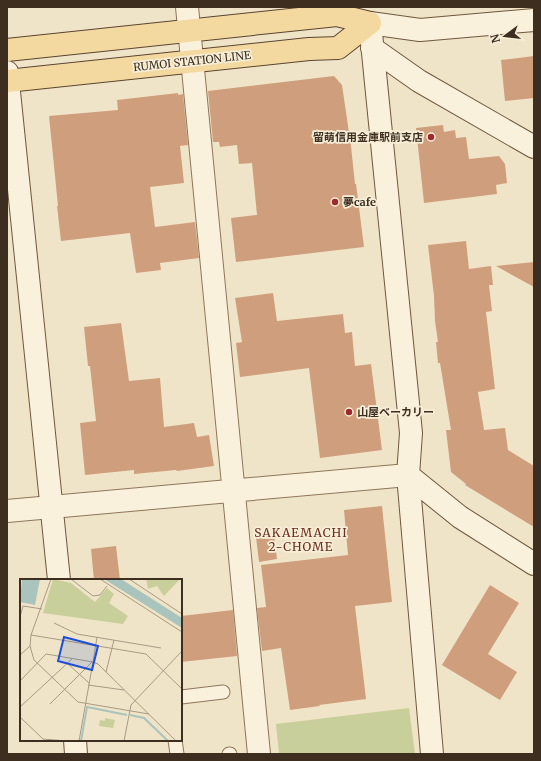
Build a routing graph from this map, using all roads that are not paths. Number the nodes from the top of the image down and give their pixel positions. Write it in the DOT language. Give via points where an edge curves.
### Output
graph roads {
  1 [pos="187,7"];
  2 [pos="369,15"];
  3 [pos="534,20"];
  4 [pos="189,31"];
  5 [pos="372,48"];
  6 [pos="7,50"];
  7 [pos="192,61"];
  8 [pos="7,78"];
  9 [pos="534,147"];
  10 [pos="408,475"];
  11 [pos="234,490"];
  12 [pos="52,506"];
  13 [pos="7,511"];
  14 [pos="533,561"];
  15 [pos="59,579"];
  16 [pos="223,692"];
  17 [pos="182,697"];
  18 [pos="74,741"];
  19 [pos="175,741"];
  20 [pos="76,754"];
  21 [pos="177,754"];
  22 [pos="259,754"];
  23 [pos="432,754"];
  1 -- 4 [label="street"];
  2 -- 3 [label="street" via="420,30"];
  2 -- 4 [label="main road" via="337,15"];
  2 -- 5 [label="street"];
  2 -- 7 [label="main road, RUMOI STATION LINE" via="338,48"];
  4 -- 6 [label="main road"];
  4 -- 7 [label="street"];
  5 -- 9 [label="street" via="419,81"];
  5 -- 10 [label="street" via="411,433"];
  7 -- 8 [label="main road, RUMOI STATION LINE"];
  7 -- 11 [label="street"];
  8 -- 12 [label="street"];
  10 -- 11 [label="street"];
  10 -- 14 [label="street" via="460,517"];
  10 -- 23 [label="street"];
  11 -- 12 [label="street"];
  11 -- 22 [label="street"];
  12 -- 13 [label="street"];
  12 -- 15 [label="street"];
  16 -- 17 [label="lane"];
  18 -- 20 [label="street"];
  19 -- 21 [label="lane"];
}
